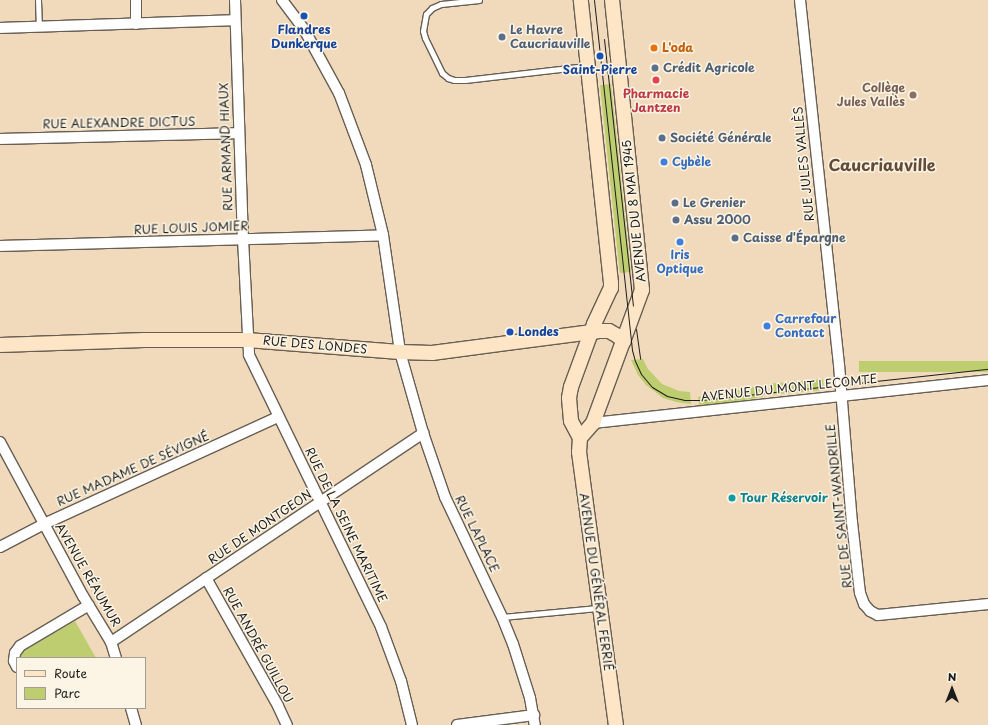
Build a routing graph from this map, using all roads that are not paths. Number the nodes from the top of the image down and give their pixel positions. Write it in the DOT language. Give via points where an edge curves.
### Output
graph roads {
  1 [pos="38,0"];
  2 [pos="136,0"];
  3 [pos="235,0"];
  4 [pos="282,0"];
  5 [pos="479,0"];
  6 [pos="581,0"];
  7 [pos="612,0"];
  8 [pos="800,0"];
  9 [pos="235,20"];
  10 [pos="136,24"];
  11 [pos="38,27"];
  12 [pos="0,28"];
  13 [pos="587,66"];
  14 [pos="239,133"];
  15 [pos="0,139"];
  16 [pos="383,235"];
  17 [pos="242,239"];
  18 [pos="0,246"];
  19 [pos="591,332"];
  20 [pos="248,340"];
  21 [pos="624,342"];
  22 [pos="0,345"];
  23 [pos="400,352"];
  24 [pos="988,380"];
  25 [pos="841,396"];
  26 [pos="278,417"];
  27 [pos="593,423"];
  28 [pos="572,424"];
  29 [pos="423,433"];
  30 [pos="580,438"];
  31 [pos="0,442"];
  32 [pos="320,502"];
  33 [pos="44,524"];
  34 [pos="0,547"];
  35 [pos="206,578"];
  36 [pos="988,604"];
  37 [pos="88,605"];
  38 [pos="599,608"];
  39 [pos="502,617"];
  40 [pos="111,642"];
  41 [pos="116,657"];
  42 [pos="16,665"];
  43 [pos="131,709"];
  44 [pos="535,720"];
  45 [pos="136,725"];
  46 [pos="287,725"];
  47 [pos="412,725"];
  48 [pos="456,725"];
  49 [pos="616,725"];
  1 -- 11 [label="lane"];
  2 -- 10 [label="street"];
  3 -- 9 [label="street, RUE ARMAND HIAUX"];
  4 -- 16 [label="street, RUE LAPLACE" via="305,31 339,93 366,165"];
  5 -- 13 [label="lane" via="441,4 426,14 423,31 425,38 442,73 448,78 464,80"];
  6 -- 13 [label="street"];
  7 -- 21 [label="street, AVENUE DU 8 MAI 1945" via="642,290"];
  8 -- 25 [label="street, RUE JULES VALLÈS"];
  9 -- 10 [label="street"];
  9 -- 14 [label="street, RUE ARMAND HIAUX"];
  10 -- 11 [label="street"];
  11 -- 12 [label="street"];
  13 -- 19 [label="street" via="611,278 611,288"];
  14 -- 15 [label="street, RUE ALEXANDRE DICTUS"];
  14 -- 17 [label="street, RUE ARMAND HIAUX"];
  16 -- 17 [label="street, RUE LOUIS JOMIER"];
  16 -- 23 [label="street, RUE LAPLACE"];
  17 -- 18 [label="street, RUE LOUIS JOMIER"];
  17 -- 20 [label="street, RUE ARMAND HIAUX"];
  19 -- 21 [label="street, RUE DES LONDES" via="609,331"];
  19 -- 23 [label="street, RUE DES LONDES" via="432,353"];
  19 -- 28 [label="street" via="571,387 569,398"];
  20 -- 22 [label="street, RUE DES LONDES" via="144,340"];
  20 -- 23 [label="street, RUE DES LONDES"];
  20 -- 26 [label="street, RUE DE LA SEINE MARITIME" via="249,355"];
  21 -- 27 [label="street, AVENUE DU 8 MAI 1945"];
  23 -- 29 [label="street, RUE LAPLACE"];
  24 -- 25 [label="street, AVENUE DU MONT LECOMTE"];
  25 -- 27 [label="street, AVENUE DU MONT LECOMTE"];
  25 -- 36 [label="street, RUE DE SAINT-WANDRILLE" via="860,593 864,604 878,615"];
  26 -- 32 [label="street, RUE DE LA SEINE MARITIME"];
  26 -- 33 [label="street, RUE MADAME DE SÉVIGNÉ"];
  27 -- 28 [label="street"];
  27 -- 30 [label="street, AVENUE DU 8 MAI 1945"];
  28 -- 30 [label="street"];
  29 -- 32 [label="street, RUE DE MONTGEON"];
  29 -- 39 [label="street, RUE LAPLACE" via="445,497"];
  30 -- 38 [label="street, AVENUE DU GÉNÉRAL FERRIÉ" via="579,452"];
  31 -- 33 [label="street, AVENUE RÉAUMUR"];
  32 -- 35 [label="street, RUE DE MONTGEON"];
  32 -- 47 [label="street, RUE DE LA SEINE MARITIME" via="381,627 401,681"];
  33 -- 34 [label="street, RUE MADAME DE SÉVIGNÉ"];
  33 -- 37 [label="street, AVENUE RÉAUMUR"];
  35 -- 40 [label="street, RUE DE MONTGEON"];
  35 -- 46 [label="street, RUE ANDRÉ GUILLOU"];
  37 -- 40 [label="street, AVENUE RÉAUMUR"];
  37 -- 42 [label="street" via="20,646 15,652"];
  38 -- 39 [label="lane"];
  38 -- 49 [label="street, AVENUE DU GÉNÉRAL FERRIÉ"];
  39 -- 44 [label="street, RUE LAPLACE" via="521,664"];
  40 -- 41 [label="street, AVENUE RÉAUMUR"];
  43 -- 45 [label="street"];
  44 -- 48 [label="street"];
}
